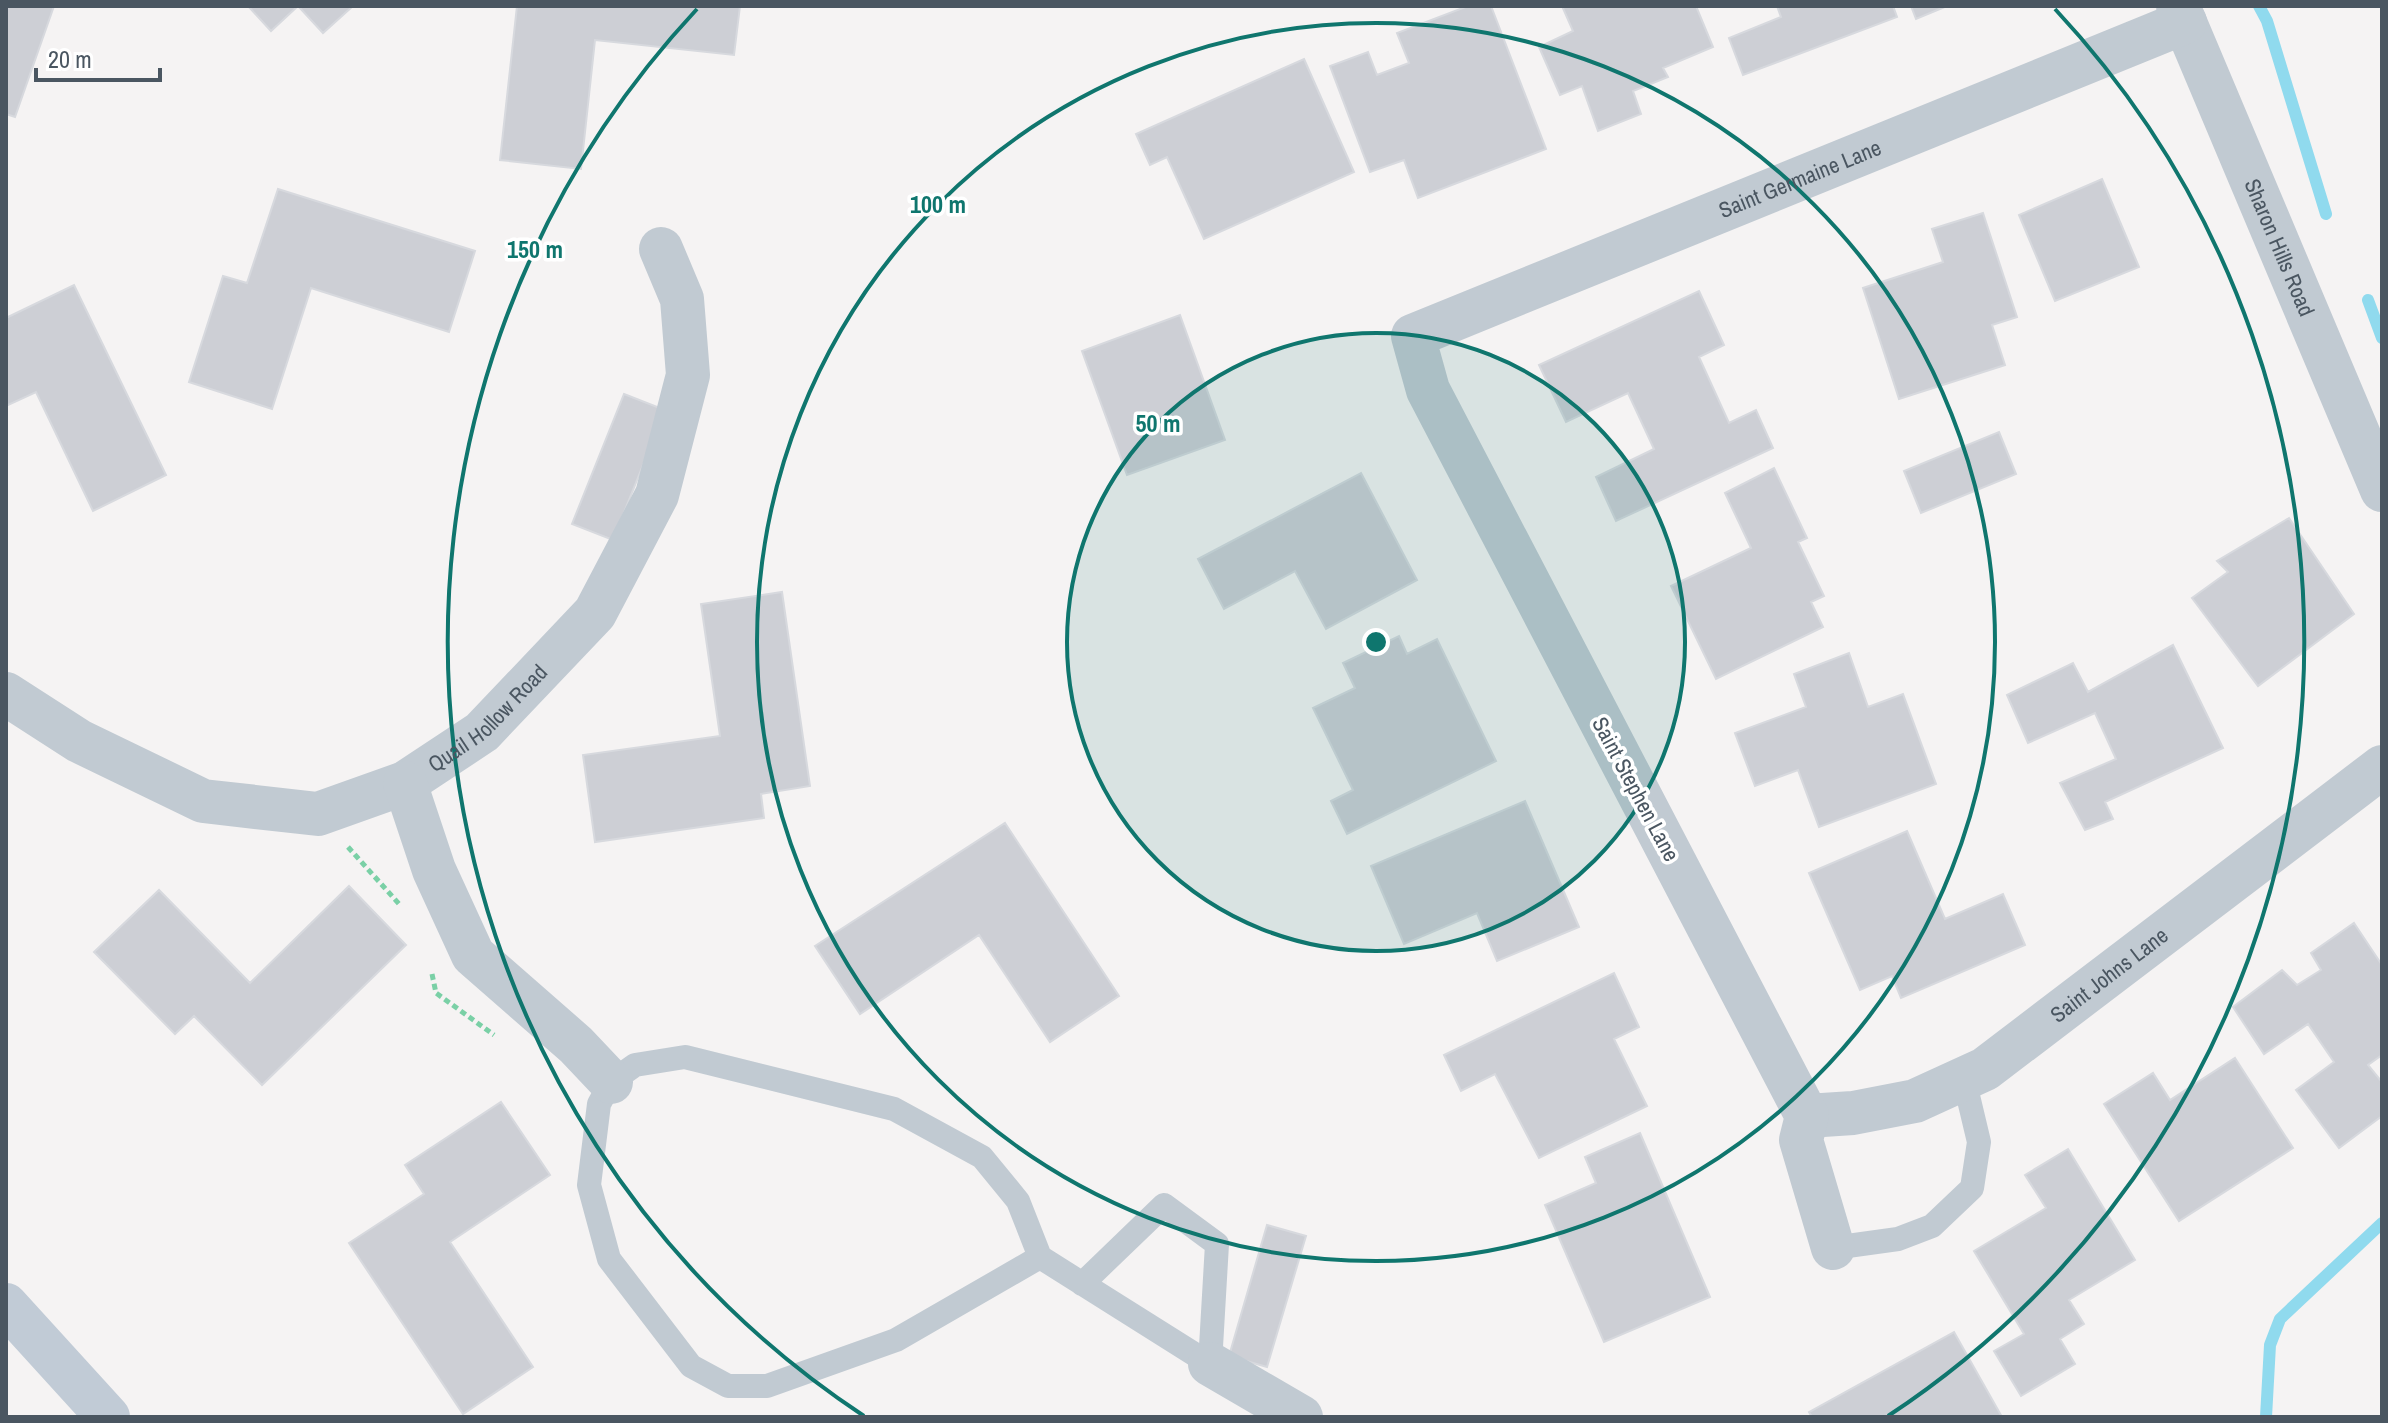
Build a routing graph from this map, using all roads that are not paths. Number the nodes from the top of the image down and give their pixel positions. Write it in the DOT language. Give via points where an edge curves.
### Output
graph roads {
  1 [pos="2182,14"];
  2 [pos="661,249"];
  3 [pos="1413,336"];
  4 [pos="2382,490"];
  5 [pos="6,694"];
  6 [pos="2382,767"];
  7 [pos="405,783"];
  8 [pos="1964,1079"];
  9 [pos="611,1082"];
  10 [pos="1807,1116"];
  11 [pos="1833,1248"];
  12 [pos="1040,1257"];
  13 [pos="1082,1284"];
  14 [pos="6,1305"];
  15 [pos="1210,1364"];
  16 [pos="108,1417"];
  17 [pos="1301,1417"];
  1 -- 3 [label="street, Saint Germaine Lane"];
  1 -- 4 [label="street, Sharon Hills Road"];
  2 -- 7 [label="street, Quail Hollow Road" via="682,299 688,375 657,495 595,613 482,732"];
  3 -- 10 [label="street, Saint Stephen Lane" via="1428,390"];
  5 -- 7 [label="street, Quail Hollow Road" via="79,741 203,801 318,814"];
  6 -- 8 [label="street, Saint Johns Lane" via="1985,1069"];
  7 -- 9 [label="street" via="434,870 473,955"];
  8 -- 10 [label="street, Saint Johns Lane" via="1915,1101"];
  8 -- 11 [label="lane" via="1979,1142 1972,1188 1932,1226 1898,1239"];
  9 -- 12 [label="lane" via="635,1065 685,1057 894,1109 982,1157 1018,1201"];
  9 -- 12 [label="lane" via="599,1104 589,1185 609,1259 691,1366 728,1386 767,1386 896,1340"];
  10 -- 11 [label="street" via="1801,1140"];
  12 -- 13 [label="lane"];
  13 -- 15 [label="lane"];
  13 -- 15 [label="lane" via="1164,1205 1217,1244"];
  14 -- 16 [label="main road"];
  15 -- 17 [label="street"];
}
